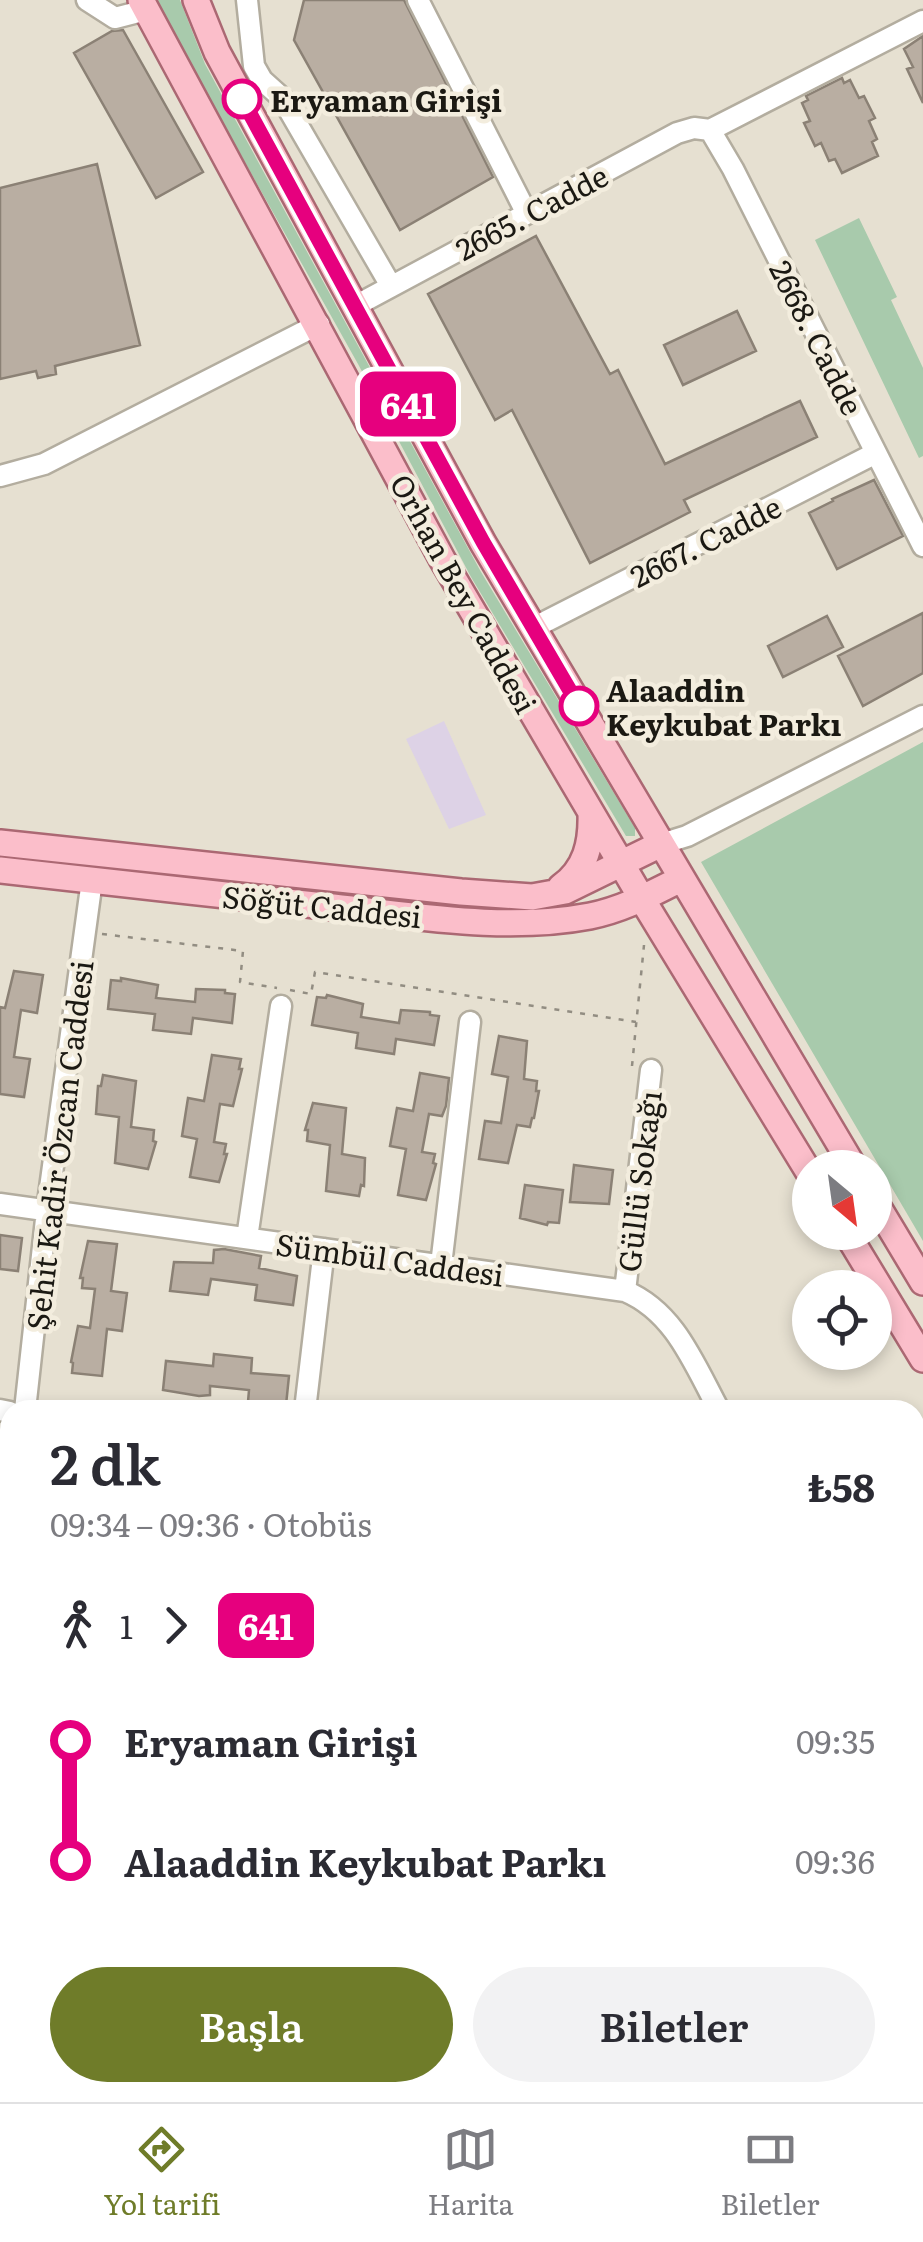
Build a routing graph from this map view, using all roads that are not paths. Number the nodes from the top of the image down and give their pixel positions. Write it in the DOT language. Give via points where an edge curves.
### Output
graph roads {
  1 [pos="87,0"];
  2 [pos="196,0"];
  3 [pos="247,0"];
  4 [pos="418,0"];
  5 [pos="143,5"];
  6 [pos="923,21"];
  7 [pos="268,84"];
  8 [pos="242,99"];
  9 [pos="710,130"];
  10 [pos="526,212"];
  11 [pos="390,286"];
  12 [pos="355,306"];
  13 [pos="318,324"];
  14 [pos="876,453"];
  15 [pos="0,476"];
  16 [pos="923,546"];
  17 [pos="533,628"];
  18 [pos="923,716"];
  19 [pos="591,813"];
  20 [pos="0,842"];
  21 [pos="661,844"];
  22 [pos="622,864"];
  23 [pos="0,870"];
  24 [pos="681,879"];
  25 [pos="92,880"];
  26 [pos="551,894"];
  27 [pos="642,899"];
  28 [pos="281,1006"];
  29 [pos="470,1022"];
  30 [pos="650,1070"];
  31 [pos="795,1150"];
  32 [pos="843,1150"];
  33 [pos="0,1204"];
  34 [pos="47,1210"];
  35 [pos="892,1230"];
  36 [pos="247,1238"];
  37 [pos="324,1249"];
  38 [pos="857,1250"];
  39 [pos="440,1265"];
  40 [pos="923,1282"];
  41 [pos="624,1291"];
  42 [pos="923,1359"];
  43 [pos="26,1400"];
  44 [pos="305,1400"];
  45 [pos="713,1400"];
  1 -- 5 [label="street" via="115,18"];
  2 -- 8 [label="main road, Orhan Bey Caddesi"];
  3 -- 7 [label="street" via="254,66"];
  4 -- 10 [label="street"];
  5 -- 13 [label="main road, Orhan Bey Caddesi"];
  6 -- 9 [label="street, 2665. Cadde"];
  7 -- 8 [label="street"];
  7 -- 11 [label="street"];
  8 -- 12 [label="main road, Orhan Bey Caddesi"];
  9 -- 10 [label="street, 2665. Cadde" via="677,133"];
  9 -- 14 [label="street, 2668. Cadde"];
  10 -- 11 [label="street, 2665. Cadde"];
  11 -- 12 [label="street, 2665. Cadde"];
  12 -- 17 [label="main road, Orhan Bey Caddesi"];
  13 -- 15 [label="street" via="44,464"];
  13 -- 19 [label="main road, Orhan Bey Caddesi" via="442,558"];
  14 -- 16 [label="street, 2668. Cadde"];
  14 -- 17 [label="street, 2667. Cadde"];
  17 -- 21 [label="main road, Orhan Bey Caddesi"];
  18 -- 21 [label="street"];
  19 -- 22 [label="main road, Orhan Bey Caddesi"];
  19 -- 26 [label="main road" via="582,866"];
  20 -- 26 [label="main road, Söğüt Caddesi" via="461,892"];
  21 -- 22 [label="main road, Söğüt Caddesi"];
  21 -- 24 [label="main road, Orhan Bey Caddesi"];
  22 -- 26 [label="main road, Söğüt Caddesi"];
  22 -- 27 [label="main road, Orhan Bey Caddesi"];
  23 -- 25 [label="main road, Söğüt Caddesi"];
  24 -- 27 [label="main road, Söğüt Caddesi"];
  24 -- 32 [label="main road, Orhan Bey Caddesi"];
  25 -- 27 [label="main road, Söğüt Caddesi" via="511,923 591,916"];
  25 -- 34 [label="street, Şehit Kadir Özcan Caddesi"];
  27 -- 31 [label="main road, Orhan Bey Caddesi"];
  28 -- 36 [label="street"];
  29 -- 39 [label="street"];
  30 -- 41 [label="street, Güllü Sokağı"];
  33 -- 34 [label="street, Sümbül Caddesi"];
  34 -- 36 [label="street, Sümbül Caddesi"];
  34 -- 43 [label="street, Şehit Kadir Özcan Caddesi"];
  35 -- 40 [label="main road"];
  36 -- 37 [label="street, Sümbül Caddesi"];
  37 -- 39 [label="street, Sümbül Caddesi"];
  37 -- 44 [label="street"];
  38 -- 42 [label="main road"];
  39 -- 41 [label="street, Sümbül Caddesi"];
  41 -- 45 [label="street, Sümbül Caddesi" via="670,1324"];
}
